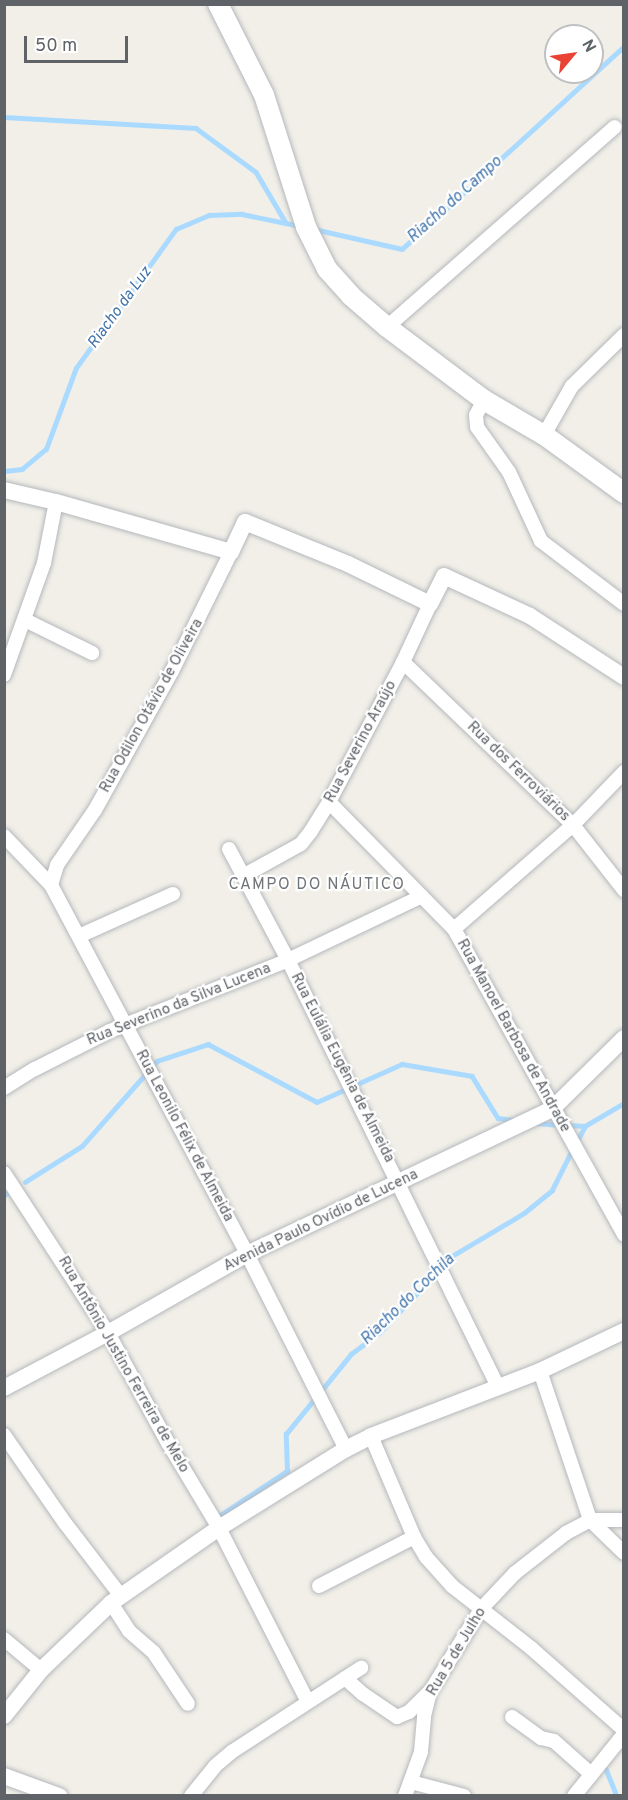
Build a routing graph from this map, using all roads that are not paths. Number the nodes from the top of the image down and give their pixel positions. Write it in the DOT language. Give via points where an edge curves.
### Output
graph roads {
  1 [pos="218,4"];
  2 [pos="615,127"];
  3 [pos="387,327"];
  4 [pos="624,335"];
  5 [pos="484,400"];
  6 [pos="544,435"];
  7 [pos="4,490"];
  8 [pos="624,493"];
  9 [pos="56,502"];
  10 [pos="231,552"];
  11 [pos="430,604"];
  12 [pos="624,604"];
  13 [pos="25,620"];
  14 [pos="92,653"];
  15 [pos="404,663"];
  16 [pos="4,675"];
  17 [pos="624,677"];
  18 [pos="624,772"];
  19 [pos="329,802"];
  20 [pos="573,825"];
  21 [pos="4,836"];
  22 [pos="229,849"];
  23 [pos="243,876"];
  24 [pos="51,885"];
  25 [pos="624,890"];
  26 [pos="172,894"];
  27 [pos="422,896"];
  28 [pos="454,929"];
  29 [pos="79,936"];
  30 [pos="288,960"];
  31 [pos="126,1026"];
  32 [pos="624,1038"];
  33 [pos="4,1088"];
  34 [pos="552,1109"];
  35 [pos="4,1173"];
  36 [pos="399,1183"];
  37 [pos="624,1235"];
  38 [pos="247,1254"];
  39 [pos="624,1331"];
  40 [pos="108,1333"];
  41 [pos="540,1371"];
  42 [pos="498,1386"];
  43 [pos="4,1388"];
  44 [pos="4,1435"];
  45 [pos="371,1436"];
  46 [pos="346,1449"];
  47 [pos="590,1520"];
  48 [pos="624,1520"];
  49 [pos="219,1528"];
  50 [pos="414,1537"];
  51 [pos="624,1552"];
  52 [pos="319,1586"];
  53 [pos="116,1600"];
  54 [pos="481,1609"];
  55 [pos="4,1639"];
  56 [pos="362,1668"];
  57 [pos="42,1670"];
  58 [pos="345,1678"];
  59 [pos="430,1692"];
  60 [pos="308,1702"];
  61 [pos="188,1704"];
  62 [pos="4,1716"];
  63 [pos="512,1717"];
  64 [pos="624,1732"];
  65 [pos="591,1774"];
  66 [pos="4,1776"];
  67 [pos="411,1782"];
  68 [pos="58,1796"];
  69 [pos="191,1796"];
  70 [pos="405,1796"];
  71 [pos="464,1796"];
  72 [pos="574,1796"];
  1 -- 3 [label="main road" via="264,95 306,227 327,269"];
  2 -- 3 [label="street"];
  3 -- 5 [label="main road"];
  4 -- 6 [label="street" via="572,386"];
  5 -- 6 [label="main road"];
  5 -- 12 [label="street" via="476,416 477,427 509,472 541,542"];
  6 -- 8 [label="main road"];
  7 -- 9 [label="street"];
  9 -- 10 [label="street"];
  9 -- 13 [label="street" via="44,563"];
  10 -- 11 [label="street, Rua Odilon Otávio de Oliveira" via="245,522 348,564"];
  10 -- 24 [label="street, Rua Odilon Otávio de Oliveira" via="172,671 95,810 57,865"];
  11 -- 15 [label="street, Rua Severino Araújo"];
  11 -- 17 [label="street, Rua Severino Araújo" via="444,576 530,616"];
  13 -- 14 [label="street"];
  13 -- 16 [label="street"];
  15 -- 19 [label="street, Rua Severino Araújo"];
  15 -- 20 [label="street, Rua dos Ferroviários"];
  18 -- 20 [label="street"];
  19 -- 23 [label="street, Rua Severino Araújo" via="301,844"];
  19 -- 27 [label="street, Rua Manoel Barbosa de Andrade"];
  20 -- 25 [label="street, Rua dos Ferroviários"];
  20 -- 28 [label="street"];
  21 -- 24 [label="street, Rua Leonilo Félix de Almeida"];
  22 -- 23 [label="street, Rua Eulália Eugênia de Almeida"];
  23 -- 30 [label="street, Rua Eulália Eugênia de Almeida"];
  24 -- 29 [label="street, Rua Leonilo Félix de Almeida"];
  26 -- 29 [label="street"];
  27 -- 28 [label="street, Rua Manoel Barbosa de Andrade"];
  27 -- 30 [label="street, Rua Severino da Silva Lucena"];
  28 -- 34 [label="street, Rua Manoel Barbosa de Andrade"];
  29 -- 31 [label="street, Rua Leonilo Félix de Almeida"];
  30 -- 31 [label="street, Rua Severino da Silva Lucena"];
  30 -- 36 [label="street, Rua Eulália Eugênia de Almeida"];
  31 -- 33 [label="street, Rua Severino da Silva Lucena" via="44,1064"];
  31 -- 38 [label="street, Rua Leonilo Félix de Almeida"];
  32 -- 34 [label="street, Avenida Paulo Ovídio de Lucena"];
  34 -- 36 [label="street, Avenida Paulo Ovídio de Lucena"];
  34 -- 37 [label="street, Rua Manoel Barbosa de Andrade"];
  35 -- 40 [label="street, Rua Antônio Justino Ferreira de Melo"];
  36 -- 38 [label="street, Avenida Paulo Ovídio de Lucena"];
  36 -- 42 [label="street, Rua Eulália Eugênia de Almeida"];
  38 -- 40 [label="street, Avenida Paulo Ovídio de Lucena"];
  38 -- 46 [label="street, Rua Leonilo Félix de Almeida"];
  39 -- 41 [label="street"];
  40 -- 43 [label="street, Avenida Paulo Ovídio de Lucena"];
  40 -- 49 [label="street, Rua Antônio Justino Ferreira de Melo"];
  41 -- 42 [label="street"];
  41 -- 47 [label="street"];
  42 -- 45 [label="street"];
  44 -- 53 [label="street"];
  45 -- 46 [label="street"];
  45 -- 50 [label="street"];
  46 -- 49 [label="street"];
  47 -- 48 [label="street"];
  47 -- 51 [label="street"];
  47 -- 54 [label="street, Rua 5 de Julho" via="566,1533 515,1573"];
  49 -- 53 [label="street"];
  49 -- 60 [label="street, Rua Antônio Justino Ferreira de Melo"];
  50 -- 52 [label="street"];
  50 -- 54 [label="street" via="452,1586"];
  53 -- 57 [label="street"];
  53 -- 61 [label="street" via="129,1631 154,1653"];
  54 -- 59 [label="street, Rua 5 de Julho"];
  54 -- 64 [label="street" via="531,1648"];
  55 -- 57 [label="street"];
  56 -- 58 [label="street"];
  57 -- 62 [label="street"];
  58 -- 59 [label="street" via="397,1717 409,1712"];
  58 -- 60 [label="street"];
  59 -- 67 [label="street, Rua 5 de Julho" via="422,1752"];
  60 -- 69 [label="street" via="224,1758"];
  63 -- 65 [label="street" via="541,1738 554,1741"];
  64 -- 65 [label="street"];
  65 -- 72 [label="street"];
  66 -- 68 [label="street"];
  67 -- 70 [label="street, Rua 5 de Julho"];
  67 -- 71 [label="street"];
}
